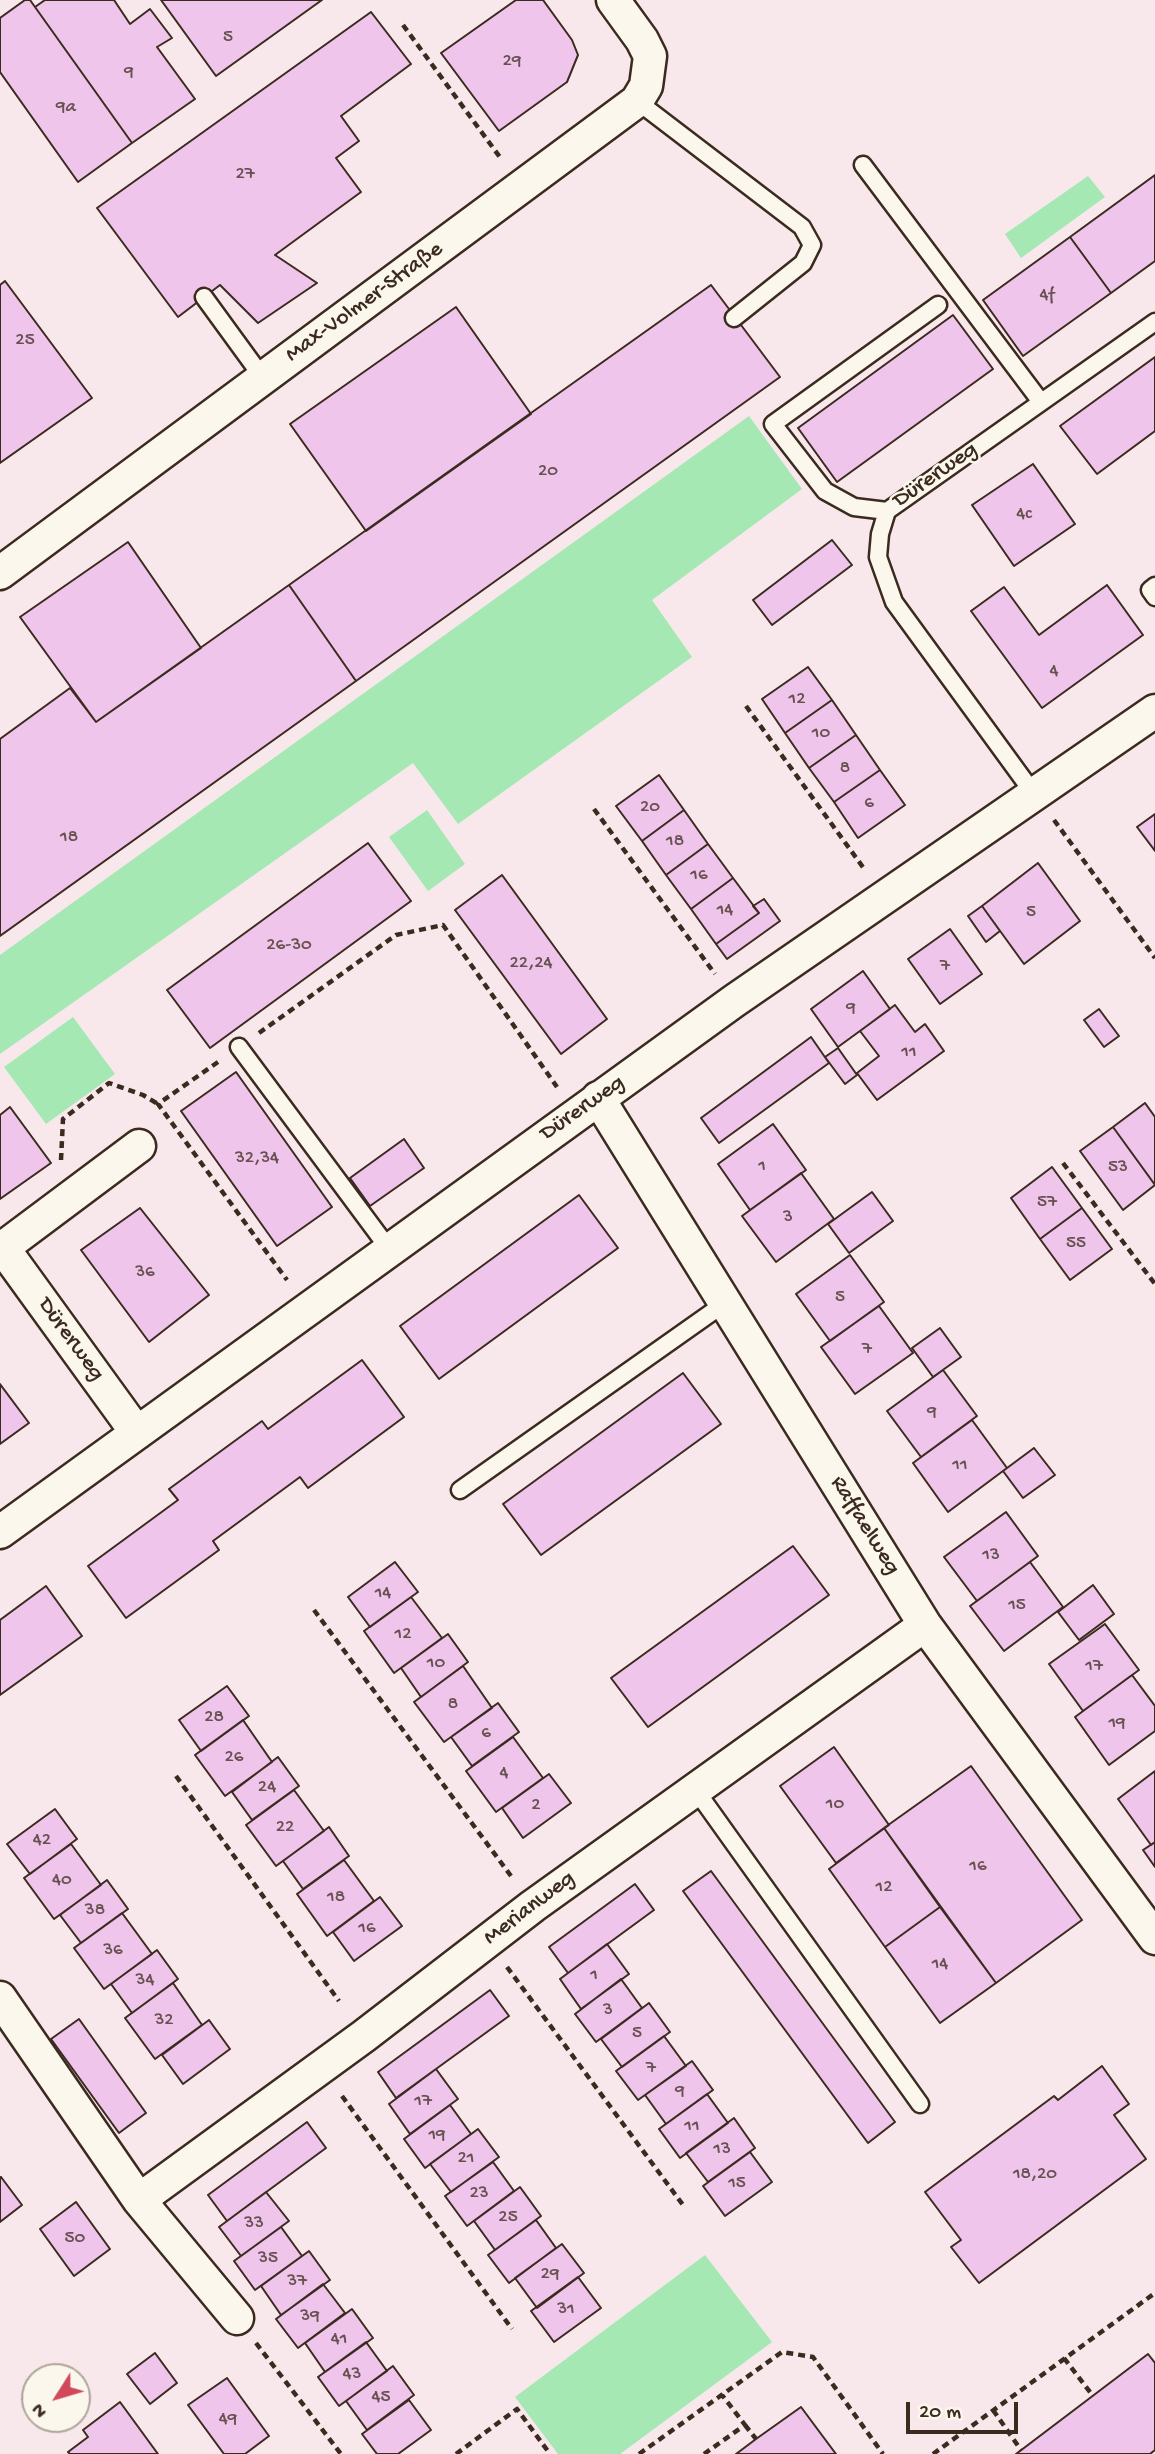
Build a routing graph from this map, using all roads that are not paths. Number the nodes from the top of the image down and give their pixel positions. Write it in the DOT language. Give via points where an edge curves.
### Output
graph roads {
  1 [pos="613,0"];
  2 [pos="637,101"];
  3 [pos="863,164"];
  4 [pos="204,297"];
  5 [pos="939,305"];
  6 [pos="734,318"];
  7 [pos="1155,322"];
  8 [pos="262,378"];
  9 [pos="1041,402"];
  10 [pos="887,510"];
  11 [pos="0,573"];
  12 [pos="1155,586"];
  13 [pos="1155,597"];
  14 [pos="1155,711"];
  15 [pos="1034,794"];
  16 [pos="239,1047"];
  17 [pos="598,1098"];
  18 [pos="139,1146"];
  19 [pos="2,1249"];
  20 [pos="389,1249"];
  21 [pos="725,1303"];
  22 [pos="137,1433"];
  23 [pos="460,1490"];
  24 [pos="0,1532"];
  25 [pos="925,1625"];
  26 [pos="695,1789"];
  27 [pos="1155,1938"];
  28 [pos="0,1998"];
  29 [pos="920,2104"];
  30 [pos="139,2200"];
  31 [pos="237,2318"];
  1 -- 2 [label="street" via="650,56 646,86"];
  2 -- 6 [label="lane" via="802,226 812,245 803,263"];
  2 -- 8 [label="street, Max-Volmer-Straße"];
  3 -- 9 [label="lane"];
  4 -- 8 [label="lane"];
  5 -- 10 [label="lane" via="773,424 825,491 854,507"];
  7 -- 9 [label="lane, Dürerweg"];
  8 -- 11 [label="street, Max-Volmer-Straße"];
  9 -- 10 [label="lane, Dürerweg"];
  10 -- 15 [label="lane, Dürerweg" via="878,557 894,602"];
  12 -- 13 [label="lane" via="1150,590"];
  14 -- 15 [label="street, Dürerweg"];
  15 -- 17 [label="street, Dürerweg"];
  16 -- 20 [label="lane"];
  17 -- 20 [label="street, Dürerweg"];
  17 -- 21 [label="street, Raffaelweg"];
  18 -- 19 [label="street, Dürerweg"];
  19 -- 22 [label="street, Dürerweg"];
  20 -- 22 [label="street, Dürerweg"];
  21 -- 23 [label="lane"];
  21 -- 25 [label="street, Raffaelweg"];
  22 -- 24 [label="street, Dürerweg"];
  25 -- 26 [label="street, Merianweg"];
  25 -- 27 [label="street, Raffaelweg"];
  26 -- 29 [label="lane"];
  26 -- 30 [label="street, Merianweg"];
  28 -- 30 [label="street"];
  30 -- 31 [label="street"];
}
